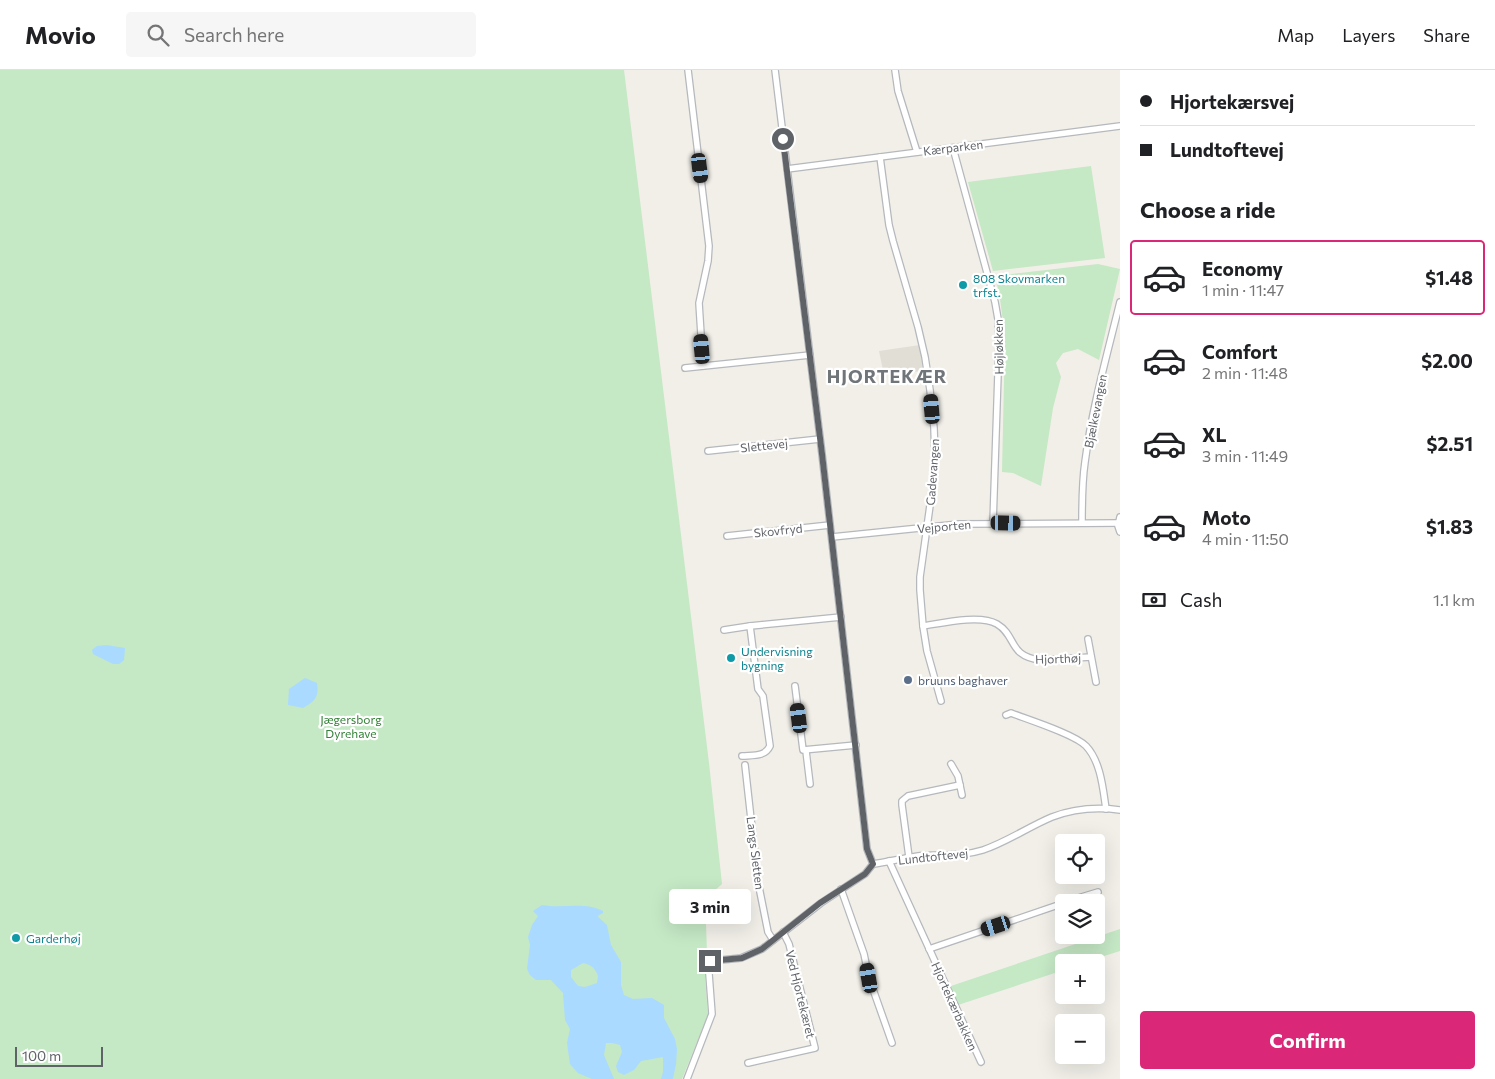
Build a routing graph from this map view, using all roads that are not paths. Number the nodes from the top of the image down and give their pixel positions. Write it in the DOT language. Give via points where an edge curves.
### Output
graph roads {
  1 [pos="688,70"];
  2 [pos="775,70"];
  3 [pos="894,70"];
  4 [pos="1120,126"];
  5 [pos="953,148"];
  6 [pos="917,152"];
  7 [pos="880,157"];
  8 [pos="787,169"];
  9 [pos="1120,302"];
  10 [pos="810,355"];
  11 [pos="703,366"];
  12 [pos="685,368"];
  13 [pos="820,439"];
  14 [pos="708,451"];
  15 [pos="1119,520"];
  16 [pos="993,523"];
  17 [pos="1082,523"];
  18 [pos="830,524"];
  19 [pos="927,527"];
  20 [pos="1120,532"];
  21 [pos="727,536"];
  22 [pos="832,537"];
  23 [pos="841,617"];
  24 [pos="750,626"];
  25 [pos="923,626"];
  26 [pos="724,630"];
  27 [pos="1088,639"];
  28 [pos="1091,657"];
  29 [pos="1096,682"];
  30 [pos="795,686"];
  31 [pos="941,701"];
  32 [pos="1006,715"];
  33 [pos="856,746"];
  34 [pos="806,751"];
  35 [pos="742,756"];
  36 [pos="951,764"];
  37 [pos="745,765"];
  38 [pos="810,784"];
  39 [pos="960,785"];
  40 [pos="962,795"];
  41 [pos="1106,809"];
  42 [pos="1120,810"];
  43 [pos="909,857"];
  44 [pos="889,861"];
  45 [pos="873,864"];
  46 [pos="841,888"];
  47 [pos="1098,892"];
  48 [pos="1092,894"];
  49 [pos="1055,906"];
  50 [pos="783,932"];
  51 [pos="773,940"];
  52 [pos="929,949"];
  53 [pos="896,1033"];
  54 [pos="889,1035"];
  55 [pos="892,1043"];
  56 [pos="981,1062"];
  57 [pos="748,1063"];
  58 [pos="687,1079"];
  1 -- 11 [label="street" via="710,246 699,303"];
  2 -- 8 [label="street"];
  3 -- 6 [label="street"];
  4 -- 5 [label="street, Kærparken"];
  5 -- 6 [label="street, Kærparken"];
  5 -- 16 [label="street, Højløkken" via="998,319 1000,344"];
  6 -- 7 [label="street, Kærparken"];
  7 -- 8 [label="street, Kærparken"];
  7 -- 19 [label="street, Gadevangen" via="889,225 918,327 930,390 935,456"];
  8 -- 10 [label="street"];
  9 -- 17 [label="street, Bjælkevangen" via="1091,423 1084,472"];
  10 -- 11 [label="street"];
  10 -- 13 [label="street"];
  11 -- 12 [label="street"];
  13 -- 14 [label="street, Slettevej"];
  13 -- 18 [label="street"];
  15 -- 17 [label="street, Vejporten"];
  15 -- 20 [label="street"];
  16 -- 17 [label="street, Vejporten"];
  16 -- 19 [label="street, Vejporten"];
  18 -- 21 [label="street, Skovfryd"];
  18 -- 22 [label="street"];
  19 -- 22 [label="street, Vejporten"];
  19 -- 25 [label="street, Gadevangen" via="920,577"];
  22 -- 23 [label="street"];
  23 -- 24 [label="street"];
  23 -- 33 [label="street"];
  24 -- 26 [label="street"];
  24 -- 35 [label="street" via="770,746 762,754"];
  25 -- 28 [label="street, Hjorthøj" via="987,621 1002,628 1016,649 1031,659"];
  25 -- 31 [label="street, Gadevangen"];
  27 -- 28 [label="street, Hjorthøj"];
  28 -- 29 [label="street, Hjorthøj"];
  30 -- 34 [label="street" via="803,750"];
  32 -- 41 [label="street" via="1011,713 1076,738 1086,746 1100,773"];
  33 -- 34 [label="street"];
  33 -- 45 [label="street" via="867,849"];
  34 -- 38 [label="street"];
  36 -- 39 [label="street"];
  37 -- 51 [label="street, Langs Sletten" via="758,882 768,932"];
  39 -- 40 [label="street"];
  39 -- 43 [label="street" via="904,798 902,805"];
  41 -- 42 [label="street, Lundtoftevej"];
  41 -- 43 [label="street, Lundtoftevej" via="1060,814 998,844 968,854"];
  43 -- 44 [label="street, Lundtoftevej"];
  44 -- 45 [label="street, Lundtoftevej"];
  44 -- 52 [label="street, Hjortekærbakken"];
  45 -- 46 [label="street" via="865,874"];
  46 -- 50 [label="street"];
  46 -- 54 [label="street"];
  47 -- 48 [label="street, Hjortekærbakken"];
  49 -- 52 [label="street, Hjortekærbakken"];
  50 -- 51 [label="street"];
  50 -- 57 [label="street, Ved Hjortekæret" via="789,944 815,1048"];
  51 -- 58 [label="street" via="752,954 710,961 712,1014"];
  52 -- 56 [label="street, Hjortekærbakken"];
  53 -- 54 [label="street"];
  54 -- 55 [label="street"];
}
